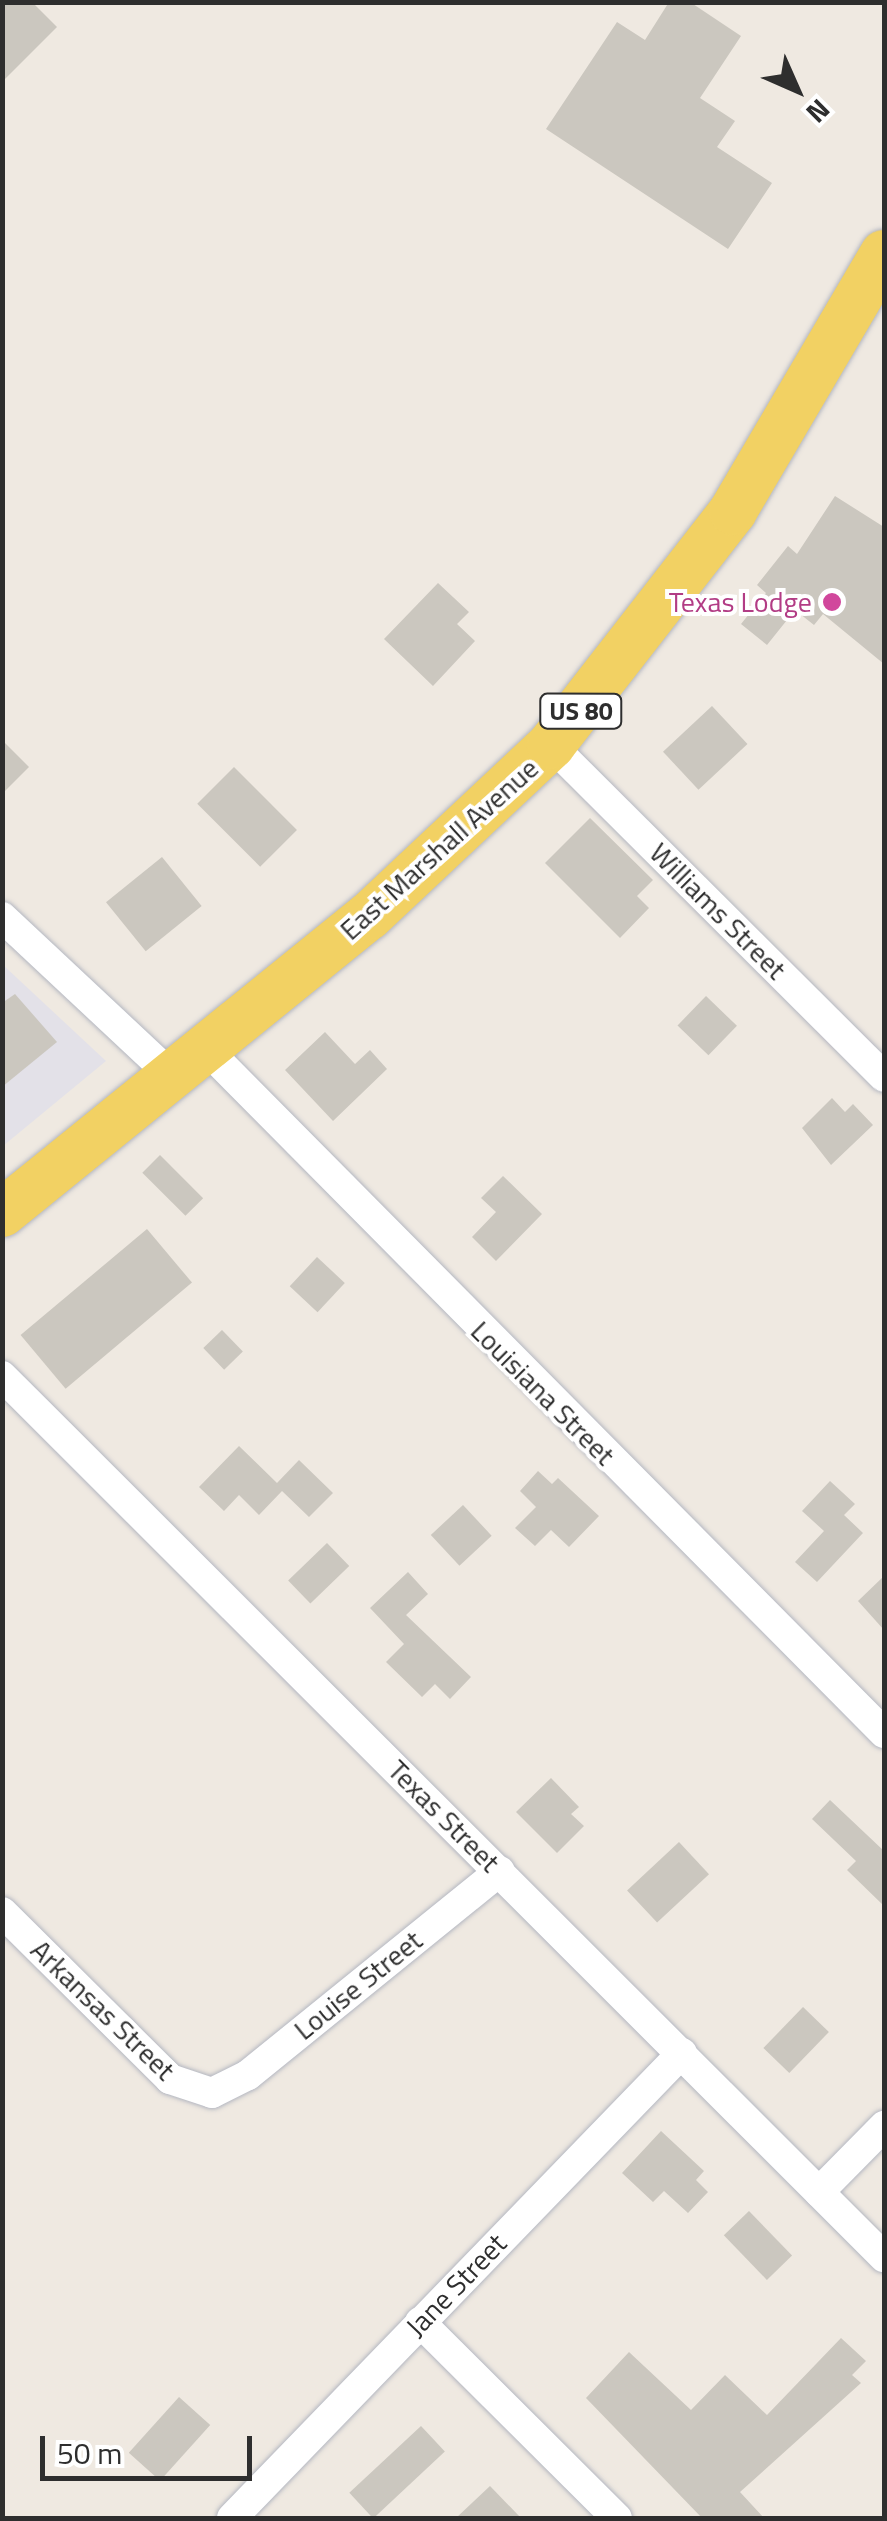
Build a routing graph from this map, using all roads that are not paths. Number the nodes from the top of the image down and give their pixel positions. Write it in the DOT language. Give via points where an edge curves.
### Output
graph roads {
  1 [pos="884,254"];
  2 [pos="551,745"];
  3 [pos="2,917"];
  4 [pos="189,1063"];
  5 [pos="884,1077"];
  6 [pos="2,1213"];
  7 [pos="2,1376"];
  8 [pos="884,1733"];
  9 [pos="500,1870"];
  10 [pos="2,1912"];
  11 [pos="682,2054"];
  12 [pos="212,2092"];
  13 [pos="884,2126"];
  14 [pos="818,2192"];
  15 [pos="884,2257"];
  16 [pos="420,2322"];
  17 [pos="232,2518"];
  18 [pos="617,2518"];
  1 -- 2 [label="main road, East Marshall Avenue / US 80" via="733,511 651,627"];
  2 -- 4 [label="main road, East Marshall Avenue / US 80" via="410,880"];
  2 -- 5 [label="street, Williams Street"];
  3 -- 4 [label="street, Louisiana Street"];
  4 -- 6 [label="main road, East Marshall Avenue / US 80"];
  4 -- 8 [label="street, Louisiana Street"];
  7 -- 9 [label="street, Texas Street"];
  9 -- 11 [label="street, Texas Street"];
  9 -- 12 [label="street, Louise Street" via="248,2075"];
  10 -- 12 [label="street, Arkansas Street" via="170,2079"];
  11 -- 14 [label="street, Texas Street"];
  11 -- 16 [label="street, Jane Street"];
  13 -- 14 [label="street"];
  14 -- 15 [label="street, Texas Street"];
  16 -- 17 [label="street, Jane Street"];
  16 -- 18 [label="street"];
}
